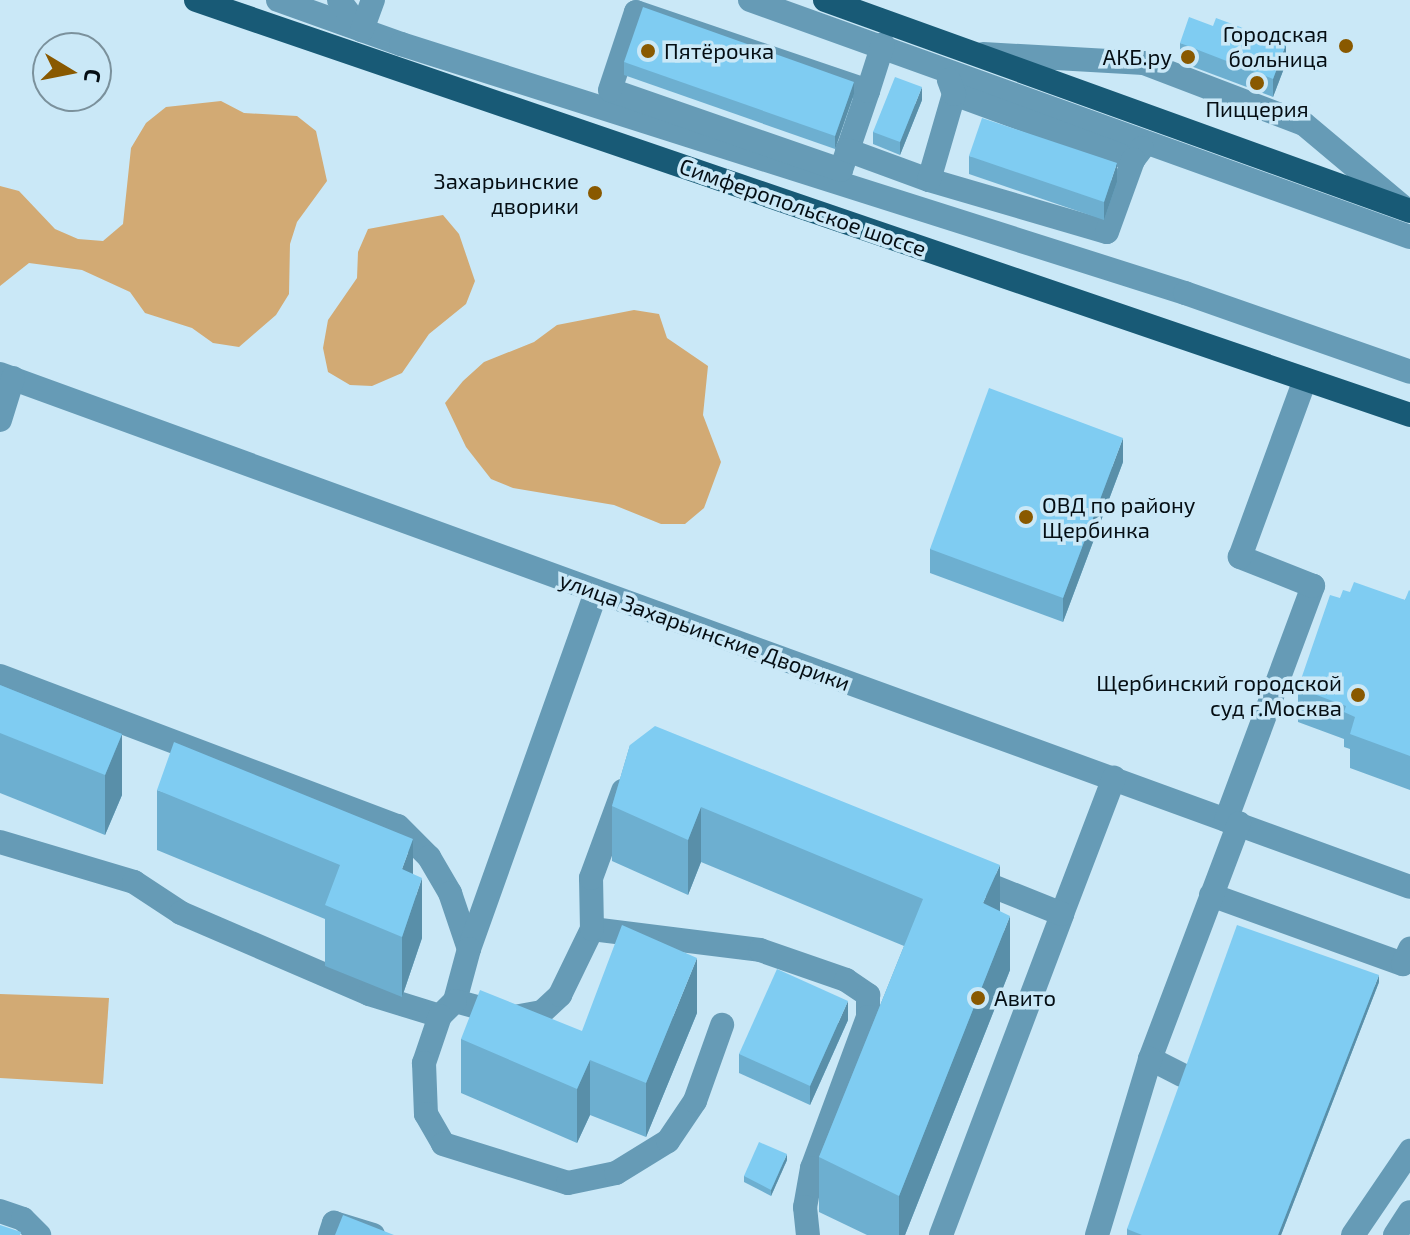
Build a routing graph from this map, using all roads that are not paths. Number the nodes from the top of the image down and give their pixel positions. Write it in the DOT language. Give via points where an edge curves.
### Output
graph roads {
  1 [pos="196,0"];
  2 [pos="278,0"];
  3 [pos="339,0"];
  4 [pos="373,0"];
  5 [pos="750,0"];
  6 [pos="825,0"];
  7 [pos="362,30"];
  8 [pos="883,44"];
  9 [pos="972,53"];
  10 [pos="944,66"];
  11 [pos="868,91"];
  12 [pos="954,94"];
  13 [pos="1148,140"];
  14 [pos="847,150"];
  15 [pos="1133,160"];
  16 [pos="929,180"];
  17 [pos="1408,211"];
  18 [pos="1410,237"];
  19 [pos="1410,372"];
  20 [pos="7,376"];
  21 [pos="1305,379"];
  22 [pos="1410,415"];
  23 [pos="0,420"];
  24 [pos="596,592"];
  25 [pos="0,676"];
  26 [pos="632,766"];
  27 [pos="1114,778"];
  28 [pos="1232,822"];
  29 [pos="0,842"];
  30 [pos="946,867"];
  31 [pos="1410,887"];
  32 [pos="1211,895"];
  33 [pos="1062,914"];
  34 [pos="592,929"];
  35 [pos="469,949"];
  36 [pos="1410,949"];
  37 [pos="447,1008"];
  38 [pos="722,1025"];
  39 [pos="1150,1059"];
  40 [pos="1182,1075"];
  41 [pos="1410,1151"];
  42 [pos="0,1211"];
  43 [pos="1410,1212"];
  44 [pos="39,1235"];
  45 [pos="330,1235"];
  46 [pos="373,1235"];
  47 [pos="808,1235"];
  48 [pos="941,1235"];
  49 [pos="1097,1235"];
  50 [pos="1353,1235"];
  51 [pos="1395,1235"];
  1 -- 21 [label="main road, Симферопольское шоссе"];
  2 -- 7 [label="street"];
  3 -- 7 [label="street"];
  4 -- 7 [label="street"];
  5 -- 8 [label="street"];
  6 -- 9 [label="main road"];
  7 -- 19 [label="street" via="1185,293"];
  8 -- 10 [label="street"];
  8 -- 11 [label="street"];
  9 -- 17 [label="main road"];
  9 -- 17 [label="street" via="1144,63 1304,124"];
  10 -- 12 [label="street"];
  10 -- 13 [label="street"];
  11 -- 14 [label="street"];
  11 -- 14 [label="street" via="636,12 610,90 841,170"];
  12 -- 15 [label="street"];
  12 -- 16 [label="street"];
  13 -- 15 [label="street"];
  13 -- 18 [label="street"];
  14 -- 16 [label="street"];
  15 -- 16 [label="street" via="1107,232"];
  20 -- 23 [label="street"];
  20 -- 24 [label="street, улица Захарьинские Дворики"];
  21 -- 22 [label="main road, Симферопольское шоссе"];
  21 -- 28 [label="street" via="1240,557 1313,586"];
  24 -- 27 [label="street, улица Захарьинские Дворики"];
  24 -- 35 [label="street"];
  25 -- 35 [label="street" via="398,826 429,857 443,881"];
  26 -- 34 [label="street" via="591,878"];
  27 -- 28 [label="street, улица Захарьинские Дворики"];
  27 -- 33 [label="street"];
  28 -- 31 [label="street, улица Захарьинские Дворики"];
  28 -- 32 [label="street"];
  29 -- 37 [label="street" via="134,882 181,913 369,994"];
  30 -- 33 [label="street"];
  32 -- 36 [label="street" via="1403,964"];
  32 -- 39 [label="street"];
  33 -- 48 [label="street"];
  34 -- 37 [label="street" via="560,995 542,1012 514,1017"];
  34 -- 47 [label="street" via="760,950 846,980 868,995 868,1017 812,1168 805,1207"];
  35 -- 37 [label="street"];
  37 -- 38 [label="street" via="424,1063 422,1095 443,1144 568,1183 616,1173 668,1141 695,1101"];
  39 -- 40 [label="street"];
  39 -- 49 [label="street"];
  41 -- 50 [label="street"];
  42 -- 44 [label="street" via="32,1225"];
  43 -- 51 [label="street"];
  45 -- 46 [label="street" via="334,1223"];
}
